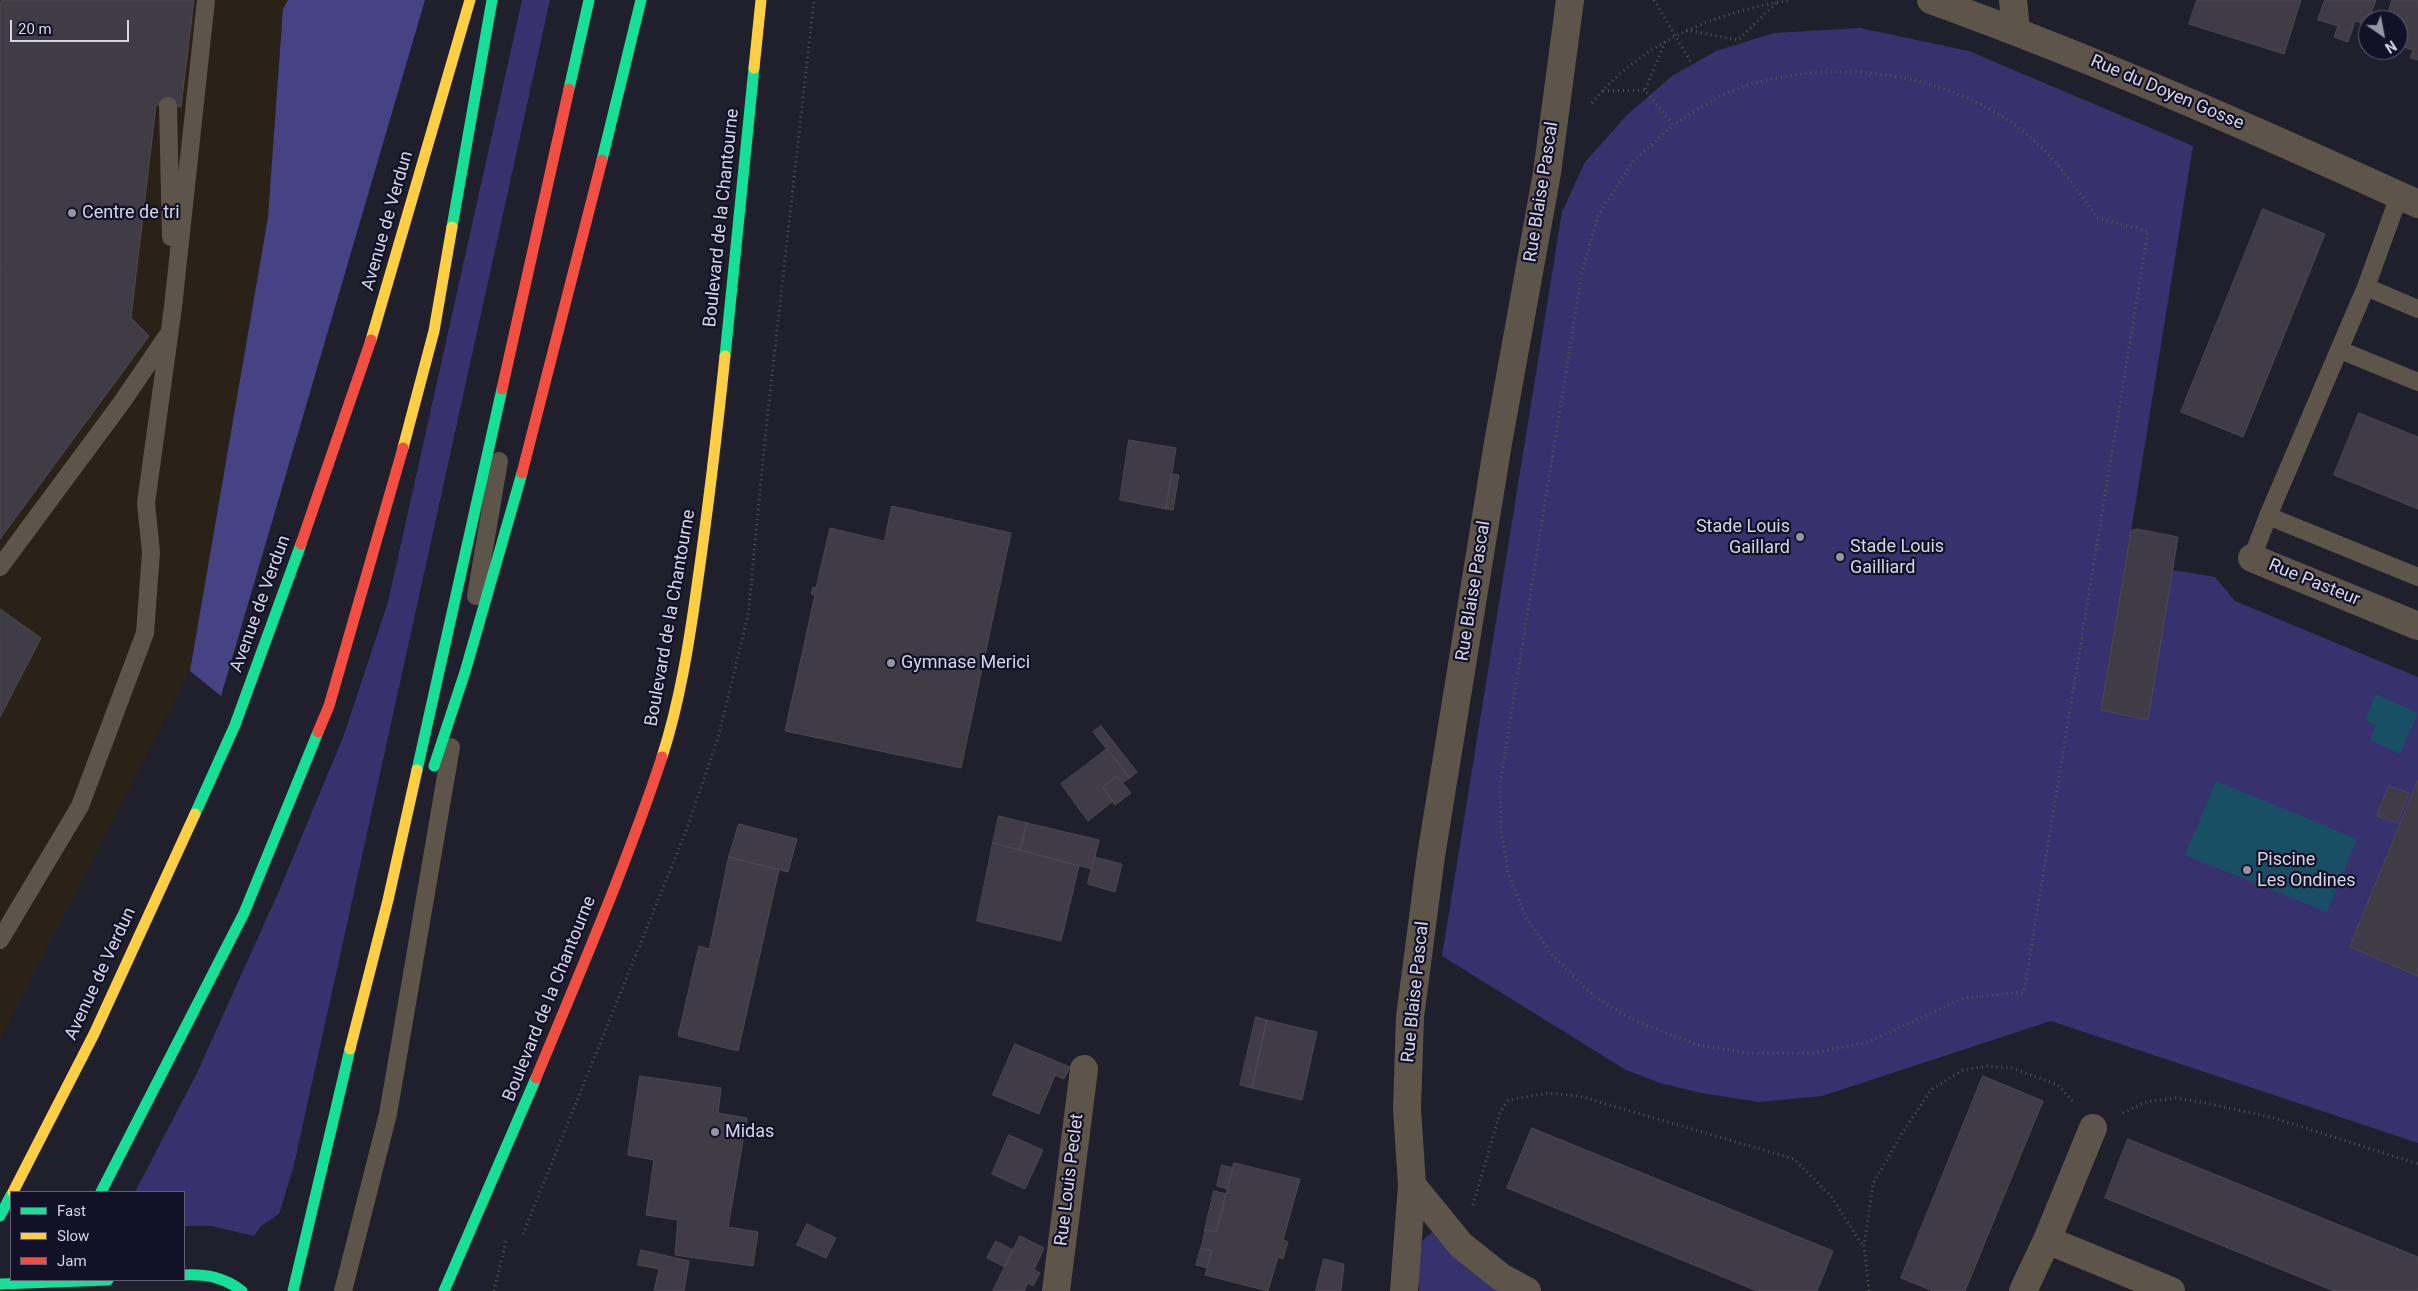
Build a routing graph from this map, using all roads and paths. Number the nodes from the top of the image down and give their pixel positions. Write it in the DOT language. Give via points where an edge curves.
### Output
graph roads {
  1 [pos="206,0"];
  2 [pos="470,0"];
  3 [pos="492,0"];
  4 [pos="589,0"];
  5 [pos="641,0"];
  6 [pos="761,0"];
  7 [pos="814,0"];
  8 [pos="1570,0"];
  9 [pos="1654,0"];
  10 [pos="1791,0"];
  11 [pos="1931,0"];
  12 [pos="2013,0"];
  13 [pos="1777,2"];
  14 [pos="1686,30"];
  15 [pos="2016,30"];
  16 [pos="1674,36"];
  17 [pos="1738,40"];
  18 [pos="1665,42"];
  19 [pos="1739,44"];
  20 [pos="1692,64"];
  21 [pos="1645,90"];
  22 [pos="1602,91"];
  23 [pos="1591,104"];
  24 [pos="168,106"];
  25 [pos="1674,125"];
  26 [pos="2408,200"];
  27 [pos="534,248"];
  28 [pos="2366,287"];
  29 [pos="173,307"];
  30 [pos="2418,309"];
  31 [pos="169,332"];
  32 [pos="2340,350"];
  33 [pos="2418,382"];
  34 [pos="2268,516"];
  35 [pos="2252,558"];
  36 [pos="0,567"];
  37 [pos="2418,577"];
  38 [pos="2418,626"];
  39 [pos="462,684"];
  40 [pos="430,778"];
  41 [pos="423,797"];
  42 [pos="388,900"];
  43 [pos="0,940"];
  44 [pos="1084,1069"];
  45 [pos="2093,1128"];
  46 [pos="2418,1164"];
  47 [pos="1412,1185"];
  48 [pos="14,1191"];
  49 [pos="102,1191"];
  50 [pos="10,1198"];
  51 [pos="0,1216"];
  52 [pos="522,1234"];
  53 [pos="2047,1240"];
  54 [pos="1461,1245"];
  55 [pos="1864,1246"];
  56 [pos="185,1275"];
  57 [pos="95,1281"];
  58 [pos="0,1284"];
  59 [pos="56,1284"];
  60 [pos="242,1291"];
  61 [pos="293,1291"];
  62 [pos="343,1291"];
  63 [pos="444,1291"];
  64 [pos="1056,1291"];
  65 [pos="1404,1291"];
  66 [pos="1527,1291"];
  67 [pos="1868,1291"];
  68 [pos="2023,1291"];
  69 [pos="2171,1291"];
  1 -- 29 [label="lane"];
  2 -- 48 [label="main road, Avenue de Verdun" via="387,291 325,480 235,724 94,1034"];
  3 -- 49 [label="main road" via="434,331 386,514 329,706 244,913"];
  4 -- 27 [label="main road"];
  5 -- 39 [label="main road" via="561,331"];
  6 -- 63 [label="main road, Boulevard de la Chantourne" via="708,511 688,648 669,734 645,807 596,933"];
  7 -- 52 [label="path" via="748,616 718,738 686,831"];
  8 -- 47 [label="street, Rue Blaise Pascal" via="1547,173 1498,443 1431,856 1410,1017 1407,1109"];
  9 -- 16 [label="path"];
  10 -- 13 [label="path"];
  11 -- 15 [label="street, Rue du Doyen Gosse"];
  12 -- 15 [label="street"];
  13 -- 14 [label="path" via="1751,7"];
  13 -- 17 [label="path"];
  14 -- 16 [label="path"];
  14 -- 17 [label="path"];
  15 -- 26 [label="street, Rue du Doyen Gosse" via="2248,127"];
  16 -- 18 [label="path"];
  16 -- 20 [label="path"];
  17 -- 19 [label="path"];
  18 -- 21 [label="path"];
  18 -- 22 [label="path" via="1649,51"];
  21 -- 22 [label="path"];
  21 -- 25 [label="path"];
  22 -- 23 [label="path"];
  24 -- 29 [label="lane"];
  25 -- 25 [label="path" via="1712,100 1738,88 1790,76 1837,72 1886,75 1938,86 1986,106 2030,137 2070,179 2097,218 2148,231 2024,992 1964,998 1868,1042 1814,1052 1748,1053 1698,1045 1635,1021 1595,997 1550,954 1525,915 1508,872 1501,829 1500,784 1582,272 1598,216 1631,164"];
  26 -- 28 [label="lane, Rue du Doyen Gosse"];
  27 -- 39 [label="lane"];
  27 -- 42 [label="main road"];
  28 -- 30 [label="lane"];
  28 -- 32 [label="lane, Rue du Doyen Gosse"];
  29 -- 31 [label="lane"];
  31 -- 36 [label="lane" via="122,402"];
  31 -- 43 [label="lane" via="146,504 151,553 144,633 80,806"];
  32 -- 33 [label="lane"];
  32 -- 34 [label="lane, Rue du Doyen Gosse"];
  34 -- 35 [label="lane, Rue Pasteur"];
  34 -- 37 [label="lane"];
  35 -- 38 [label="street, Rue Pasteur"];
  39 -- 40 [label="main road"];
  39 -- 62 [label="lane" via="388,1114"];
  41 -- 42 [label="main road"];
  42 -- 61 [label="main road"];
  44 -- 64 [label="street, Rue Louis Peclet"];
  45 -- 46 [label="path" via="2145,1102 2176,1098 2274,1118"];
  45 -- 53 [label="street"];
  45 -- 55 [label="path" via="2087,1109 2073,1101 2058,1085 2012,1068 1987,1066 1963,1070 1931,1090 1873,1184"];
  47 -- 54 [label="street"];
  47 -- 65 [label="street, Rue Blaise Pascal"];
  50 -- 51 [label="main road, Avenue de Verdun"];
  53 -- 68 [label="street"];
  53 -- 69 [label="street"];
  54 -- 55 [label="path" via="1500,1113 1508,1100 1548,1093 1579,1096 1794,1159 1830,1194"];
  54 -- 66 [label="street" via="1501,1277"];
  55 -- 67 [label="path"];
  56 -- 60 [label="main road" via="205,1274 227,1280"];
  57 -- 59 [label="main road"];
  58 -- 59 [label="main road"];
}
